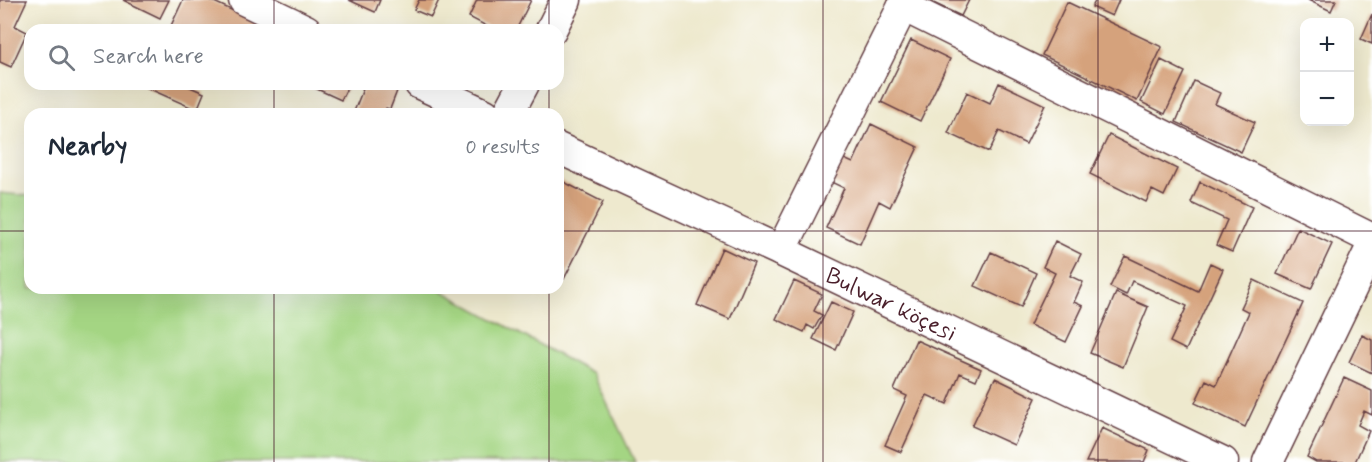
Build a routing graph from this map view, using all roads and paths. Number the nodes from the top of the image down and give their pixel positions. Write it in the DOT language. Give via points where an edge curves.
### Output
graph roads {
  1 [pos="244,0"];
  2 [pos="566,0"];
  3 [pos="905,3"];
  4 [pos="294,24"];
  5 [pos="554,24"];
  6 [pos="433,90"];
  7 [pos="521,90"];
  8 [pos="472,108"];
  9 [pos="511,108"];
  10 [pos="564,151"];
  11 [pos="1372,239"];
  12 [pos="1372,246"];
  13 [pos="781,251"];
  14 [pos="1223,462"];
  15 [pos="1268,462"];
  1 -- 4 [label="street"];
  2 -- 5 [label="street"];
  3 -- 11 [label="street"];
  3 -- 13 [label="street"];
  6 -- 8 [label="street"];
  7 -- 9 [label="street"];
  10 -- 13 [label="street, Bulwar köçesi"];
  12 -- 15 [label="street"];
  13 -- 14 [label="street, Bulwar köçesi"];
}
